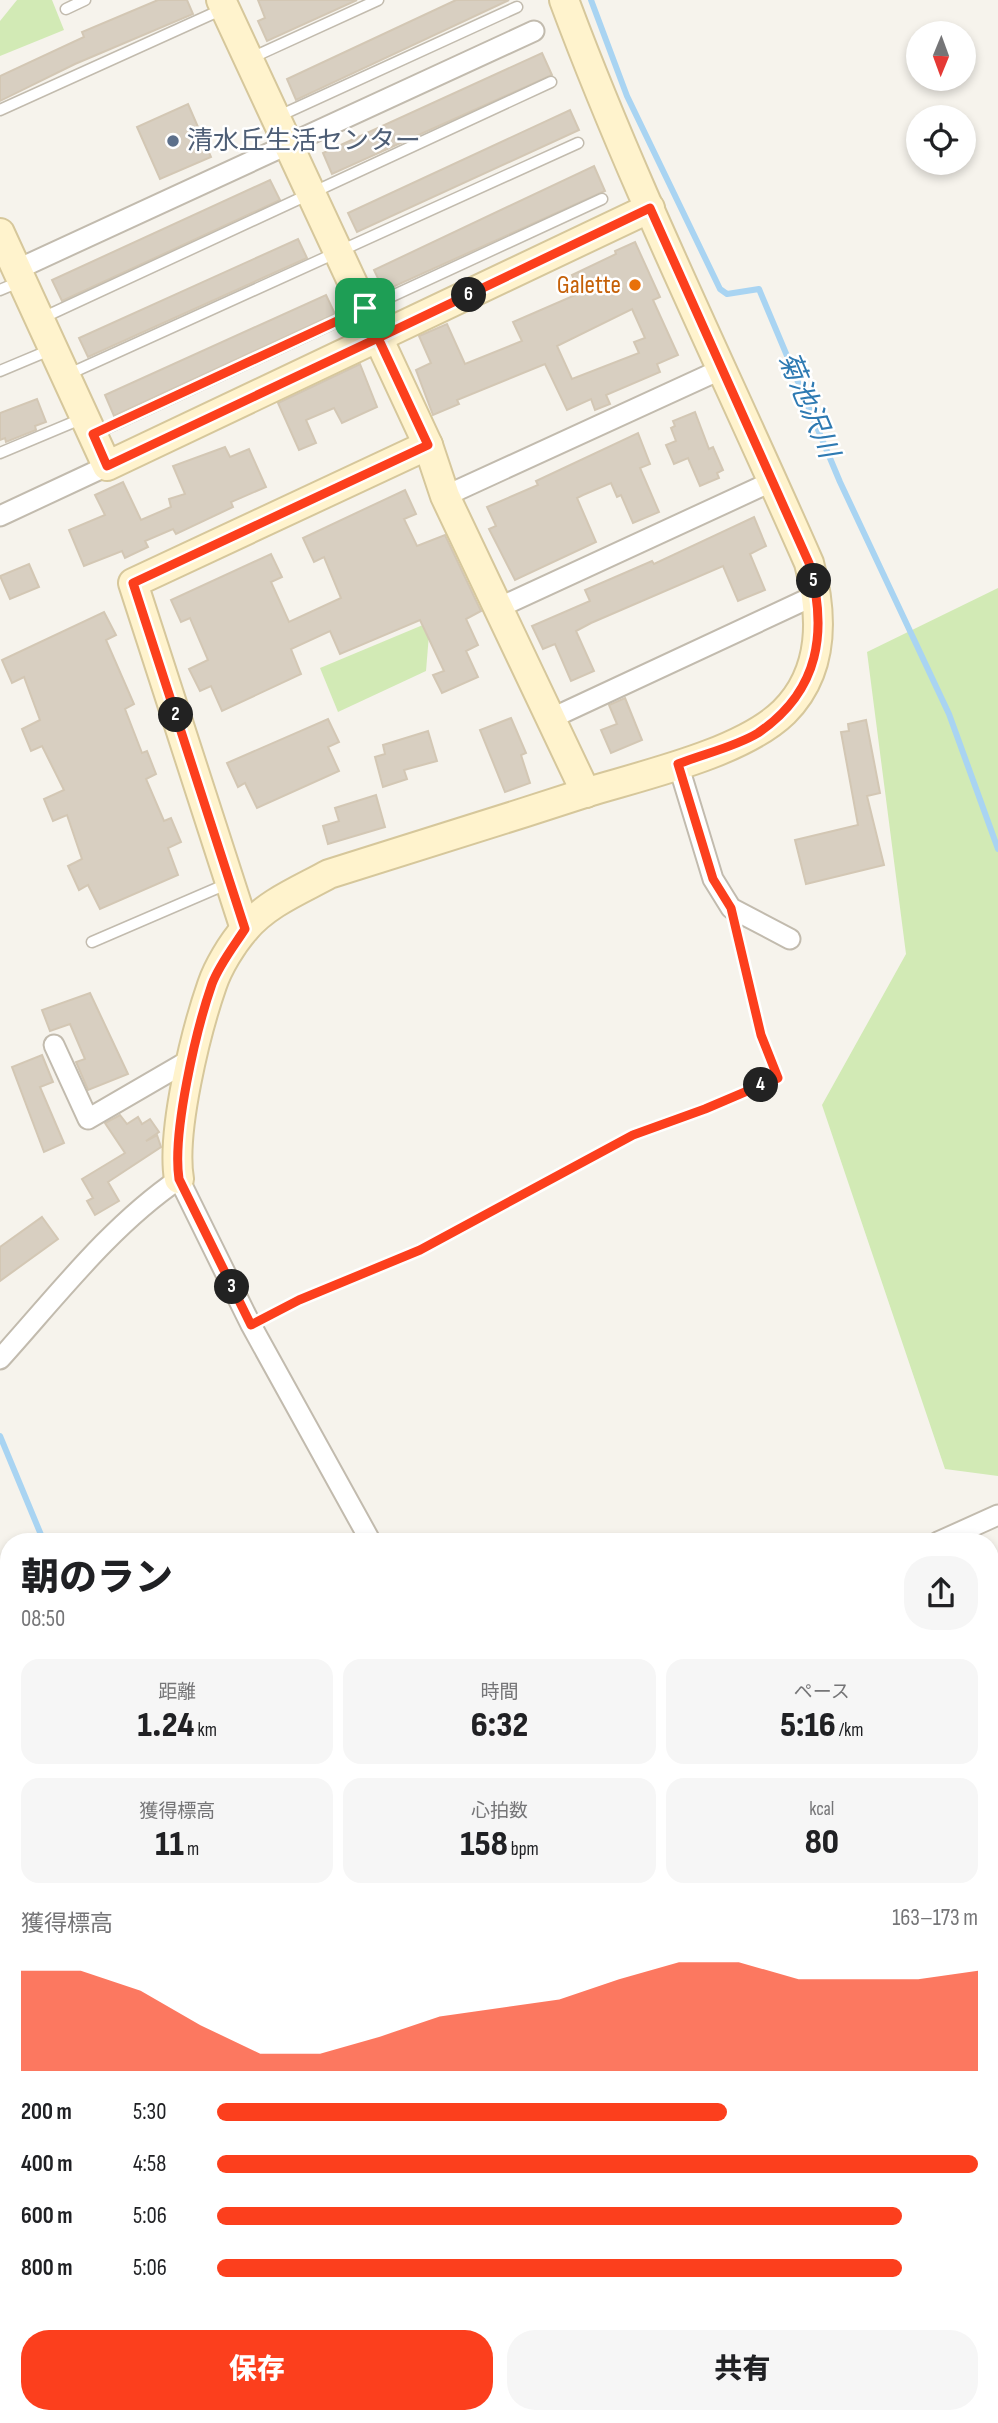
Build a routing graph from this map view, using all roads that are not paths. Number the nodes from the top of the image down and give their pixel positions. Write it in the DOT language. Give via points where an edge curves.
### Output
graph roads {
  1 [pos="85,0"];
  2 [pos="378,0"];
  3 [pos="564,0"];
  4 [pos="224,3"];
  5 [pos="517,7"];
  6 [pos="66,9"];
  7 [pos="534,31"];
  8 [pos="249,59"];
  9 [pos="551,82"];
  10 [pos="0,110"];
  11 [pos="275,117"];
  12 [pos="578,143"];
  13 [pos="288,144"];
  14 [pos="310,194"];
  15 [pos="602,199"];
  16 [pos="650,208"];
  17 [pos="0,233"];
  18 [pos="338,254"];
  19 [pos="13,280"];
  20 [pos="365,308"];
  21 [pos="40,319"];
  22 [pos="378,338"];
  23 [pos="53,349"];
  24 [pos="724,368"];
  25 [pos="0,371"];
  26 [pos="66,376"];
  27 [pos="89,426"];
  28 [pos="428,445"];
  29 [pos="0,453"];
  30 [pos="107,466"];
  31 [pos="773,481"];
  32 [pos="444,496"];
  33 [pos="0,516"];
  34 [pos="818,594"];
  35 [pos="498,608"];
  36 [pos="550,719"];
  37 [pos="678,764"];
  38 [pos="586,793"];
  39 [pos="230,883"];
  40 [pos="245,929"];
  41 [pos="790,939"];
  42 [pos="92,942"];
  43 [pos="54,1045"];
  44 [pos="193,1058"];
  45 [pos="179,1179"];
  46 [pos="0,1359"];
  47 [pos="998,1515"];
  48 [pos="366,1533"];
  49 [pos="958,1533"];
  1 -- 6 [label="lane"];
  2 -- 8 [label="lane"];
  3 -- 16 [label="street"];
  4 -- 8 [label="street"];
  4 -- 10 [label="lane"];
  5 -- 11 [label="lane"];
  7 -- 13 [label="street"];
  8 -- 11 [label="street"];
  9 -- 14 [label="lane"];
  11 -- 13 [label="street"];
  12 -- 18 [label="lane"];
  13 -- 14 [label="street"];
  13 -- 19 [label="street"];
  14 -- 18 [label="street"];
  14 -- 21 [label="lane"];
  15 -- 20 [label="lane"];
  16 -- 22 [label="street"];
  16 -- 24 [label="street"];
  17 -- 19 [label="street"];
  18 -- 20 [label="street"];
  18 -- 26 [label="lane"];
  19 -- 21 [label="street"];
  20 -- 22 [label="street"];
  20 -- 27 [label="lane"];
  21 -- 23 [label="street"];
  22 -- 28 [label="street"];
  22 -- 30 [label="street"];
  23 -- 25 [label="lane"];
  23 -- 26 [label="street"];
  24 -- 31 [label="street"];
  24 -- 32 [label="street"];
  26 -- 27 [label="street"];
  27 -- 29 [label="lane"];
  27 -- 30 [label="street"];
  28 -- 32 [label="street"];
  28 -- 39 [label="street" via="133,583"];
  30 -- 33 [label="street"];
  31 -- 34 [label="street"];
  31 -- 35 [label="street"];
  32 -- 35 [label="street"];
  34 -- 36 [label="street"];
  34 -- 37 [label="street" via="815,656 793,701 755,734"];
  35 -- 36 [label="street"];
  36 -- 38 [label="street"];
  37 -- 38 [label="street"];
  37 -- 41 [label="street" via="713,879 731,908"];
  38 -- 40 [label="street" via="330,874 276,902"];
  39 -- 40 [label="street"];
  39 -- 42 [label="lane"];
  40 -- 44 [label="street" via="212,983"];
  43 -- 44 [label="street" via="88,1119"];
  44 -- 45 [label="street" via="176,1159"];
  45 -- 46 [label="street" via="156,1195 88,1262"];
  45 -- 48 [label="street" via="251,1325"];
  47 -- 49 [label="street"];
}
